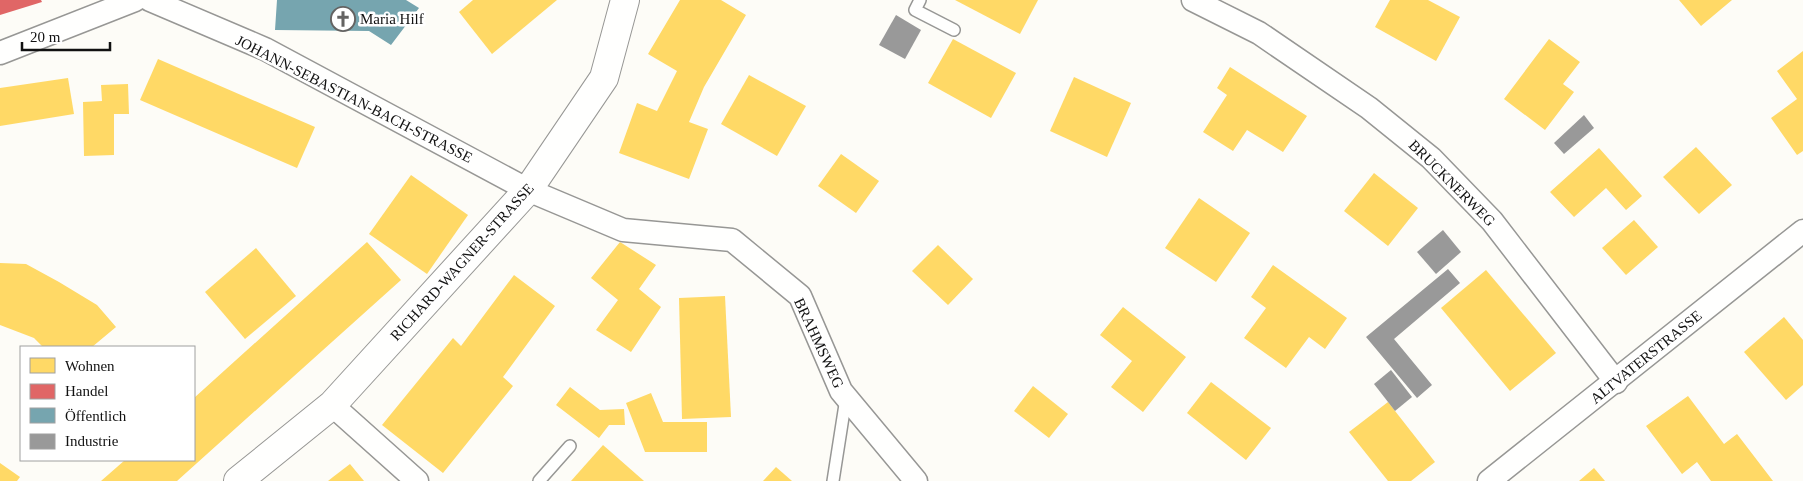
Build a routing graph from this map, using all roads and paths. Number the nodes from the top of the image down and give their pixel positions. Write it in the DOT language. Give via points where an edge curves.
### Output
graph roads {
  1 [pos="135,0"];
  2 [pos="150,0"];
  3 [pos="625,0"];
  4 [pos="920,0"];
  5 [pos="1193,0"];
  6 [pos="954,30"];
  7 [pos="0,53"];
  8 [pos="528,190"];
  9 [pos="1803,231"];
  10 [pos="1616,382"];
  11 [pos="846,397"];
  12 [pos="332,405"];
  13 [pos="570,446"];
  14 [pos="238,481"];
  15 [pos="417,481"];
  16 [pos="539,481"];
  17 [pos="833,481"];
  18 [pos="916,481"];
  19 [pos="1489,481"];
  1 -- 7 [label="street"];
  2 -- 8 [label="street, JOHANN-SEBASTIAN-BACH-STRASSE" via="265,49"];
  3 -- 8 [label="street, RICHARD-WAGNER-STRASSE" via="604,78"];
  4 -- 6 [label="lane" via="915,10"];
  5 -- 10 [label="street, BRUCKNERWEG" via="1258,33 1369,108 1431,158 1492,221"];
  8 -- 11 [label="street, BRAHMSWEG" via="624,230 732,240 800,296"];
  8 -- 12 [label="street, RICHARD-WAGNER-STRASSE"];
  9 -- 10 [label="street, ALTVATERSTRASSE"];
  10 -- 19 [label="street, ALTVATERSTRASSE"];
  11 -- 17 [label="lane"];
  11 -- 18 [label="street, BRAHMSWEG"];
  12 -- 14 [label="street, RICHARD-WAGNER-STRASSE"];
  12 -- 15 [label="street"];
  13 -- 16 [label="lane"];
}
